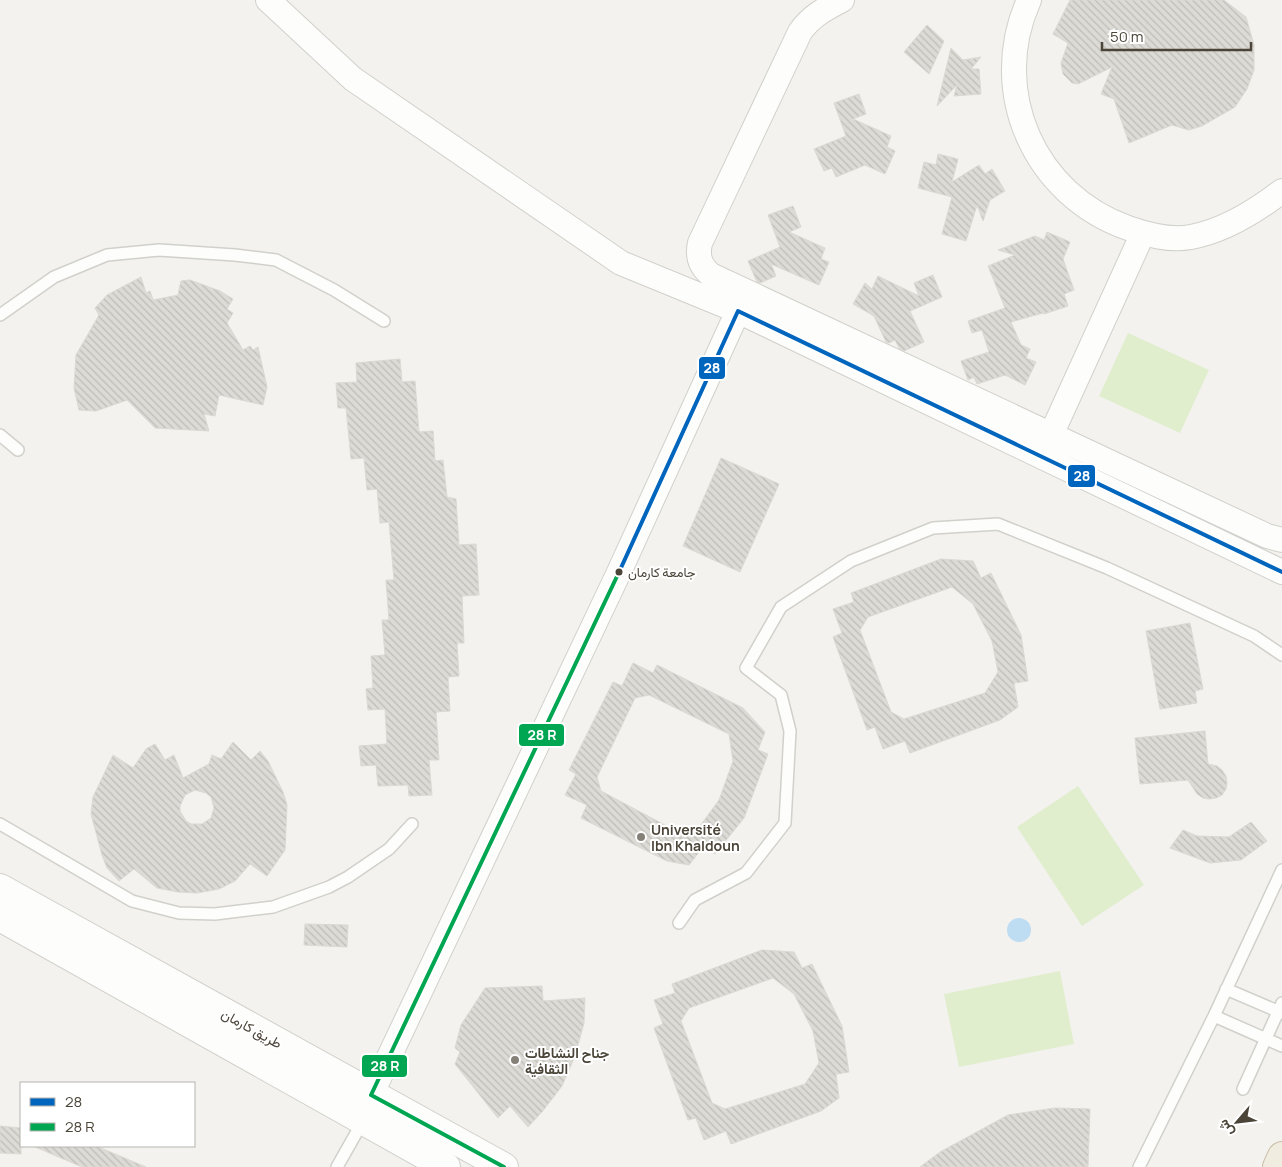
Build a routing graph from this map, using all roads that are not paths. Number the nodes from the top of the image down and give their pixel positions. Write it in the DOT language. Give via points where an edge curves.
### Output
graph roads {
  1 [pos="268,0"];
  2 [pos="842,0"];
  3 [pos="1029,0"];
  4 [pos="1282,191"];
  5 [pos="1143,233"];
  6 [pos="738,311"];
  7 [pos="0,315"];
  8 [pos="384,320"];
  9 [pos="0,435"];
  10 [pos="1051,435"];
  11 [pos="18,450"];
  12 [pos="1282,540"];
  13 [pos="1282,572"];
  14 [pos="1282,655"];
  15 [pos="0,824"];
  16 [pos="412,824"];
  17 [pos="1282,870"];
  18 [pos="0,888"];
  19 [pos="0,918"];
  20 [pos="679,923"];
  21 [pos="1226,989"];
  22 [pos="1281,1009"];
  23 [pos="1214,1016"];
  24 [pos="1266,1039"];
  25 [pos="1282,1046"];
  26 [pos="1243,1089"];
  27 [pos="371,1095"];
  28 [pos="363,1121"];
  29 [pos="1282,1156"];
  30 [pos="337,1167"];
  31 [pos="446,1167"];
  32 [pos="504,1167"];
  33 [pos="1139,1167"];
  34 [pos="1277,1167"];
  1 -- 6 [label="street" via="353,79 621,263"];
  2 -- 10 [label="street" via="810,18 800,32 700,243 701,264 711,275"];
  3 -- 5 [label="street" via="1015,46 1014,78 1018,110 1028,138 1042,164 1085,207 1112,223"];
  4 -- 5 [label="street" via="1213,231 1190,237"];
  5 -- 10 [label="street"];
  6 -- 13 [label="street"];
  6 -- 27 [label="street" via="620,570"];
  7 -- 8 [label="lane" via="54,277 107,255 159,250 276,260"];
  9 -- 11 [label="lane"];
  10 -- 12 [label="street" via="1267,536"];
  14 -- 20 [label="lane" via="1254,636 1107,568 998,524 932,528 851,561 781,607 746,668 781,696 790,731 785,823 746,873 695,900"];
  15 -- 16 [label="lane" via="132,901 179,913 215,914 273,907 329,887 388,849"];
  17 -- 21 [label="lane"];
  18 -- 27 [label="street, طريق كارمان"];
  19 -- 28 [label="street, طريق كارمان"];
  21 -- 22 [label="lane"];
  21 -- 23 [label="lane"];
  22 -- 24 [label="lane"];
  23 -- 24 [label="lane"];
  23 -- 33 [label="lane"];
  24 -- 25 [label="lane"];
  24 -- 26 [label="lane"];
  27 -- 32 [label="street, طريق كارمان"];
  28 -- 30 [label="lane"];
  28 -- 31 [label="street, طريق كارمان"];
  29 -- 34 [label="highway"];
}
